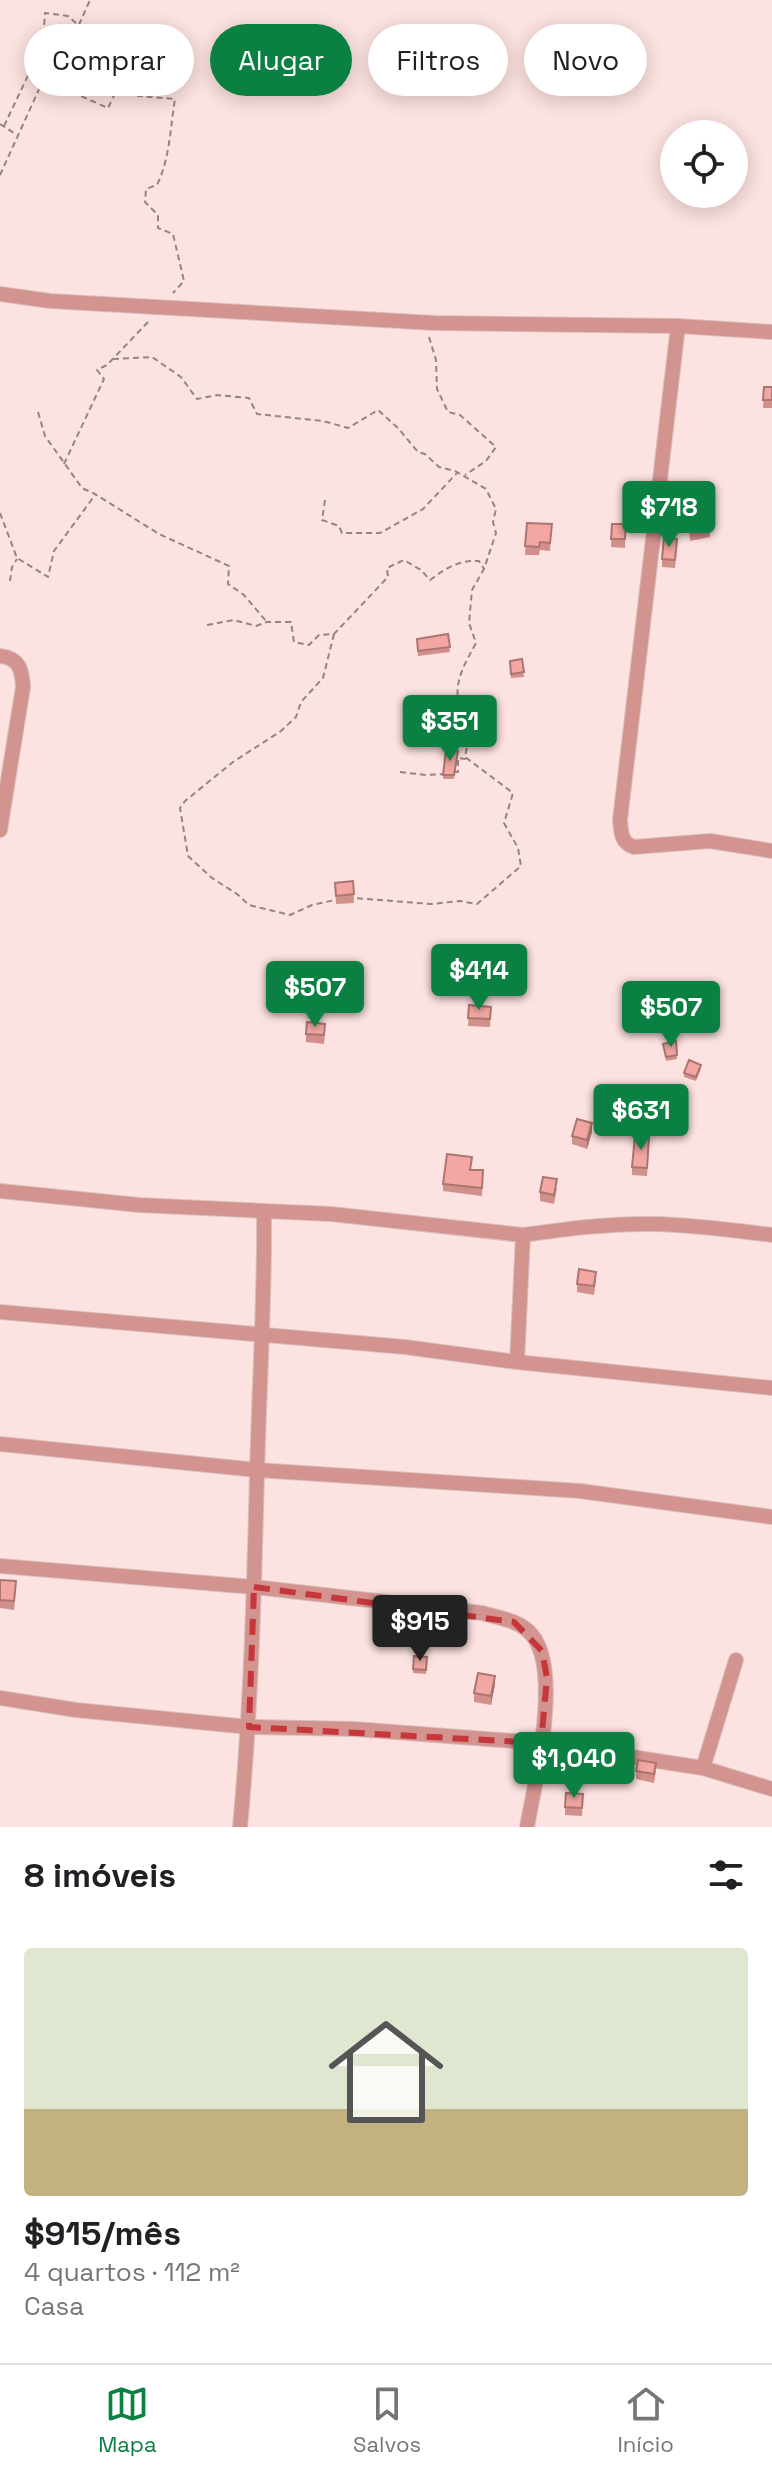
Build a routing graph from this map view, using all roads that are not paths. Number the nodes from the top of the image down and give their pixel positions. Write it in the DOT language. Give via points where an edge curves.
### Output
graph roads {
  1 [pos="0,294"];
  2 [pos="678,326"];
  3 [pos="772,332"];
  4 [pos="0,656"];
  5 [pos="0,830"];
  6 [pos="772,851"];
  7 [pos="0,1191"];
  8 [pos="264,1212"];
  9 [pos="523,1235"];
  10 [pos="772,1235"];
  11 [pos="0,1312"];
  12 [pos="263,1335"];
  13 [pos="517,1362"];
  14 [pos="772,1388"];
  15 [pos="0,1444"];
  16 [pos="257,1470"];
  17 [pos="772,1517"];
  18 [pos="0,1566"];
  19 [pos="254,1587"];
  20 [pos="736,1660"];
  21 [pos="0,1698"];
  22 [pos="249,1727"];
  23 [pos="541,1743"];
  24 [pos="703,1768"];
  25 [pos="772,1789"];
  26 [pos="240,1827"];
  27 [pos="527,1827"];
  1 -- 2 [label="street" via="435,323"];
  2 -- 3 [label="street"];
  2 -- 6 [label="street" via="622,837 634,847 710,841"];
  4 -- 5 [label="street" via="19,665 23,687"];
  7 -- 8 [label="street"];
  8 -- 9 [label="street"];
  8 -- 12 [label="street"];
  9 -- 10 [label="street" via="651,1224"];
  9 -- 13 [label="street"];
  11 -- 12 [label="street"];
  12 -- 13 [label="street"];
  12 -- 16 [label="street"];
  13 -- 14 [label="street"];
  15 -- 16 [label="street"];
  16 -- 17 [label="street" via="580,1491"];
  16 -- 19 [label="street"];
  18 -- 19 [label="street"];
  19 -- 22 [label="street"];
  19 -- 23 [label="street" via="482,1613 514,1622 531,1633 542,1651 547,1678"];
  20 -- 24 [label="street"];
  21 -- 22 [label="street"];
  22 -- 23 [label="street"];
  22 -- 26 [label="street"];
  23 -- 24 [label="street"];
  23 -- 27 [label="street"];
  24 -- 25 [label="street"];
}
